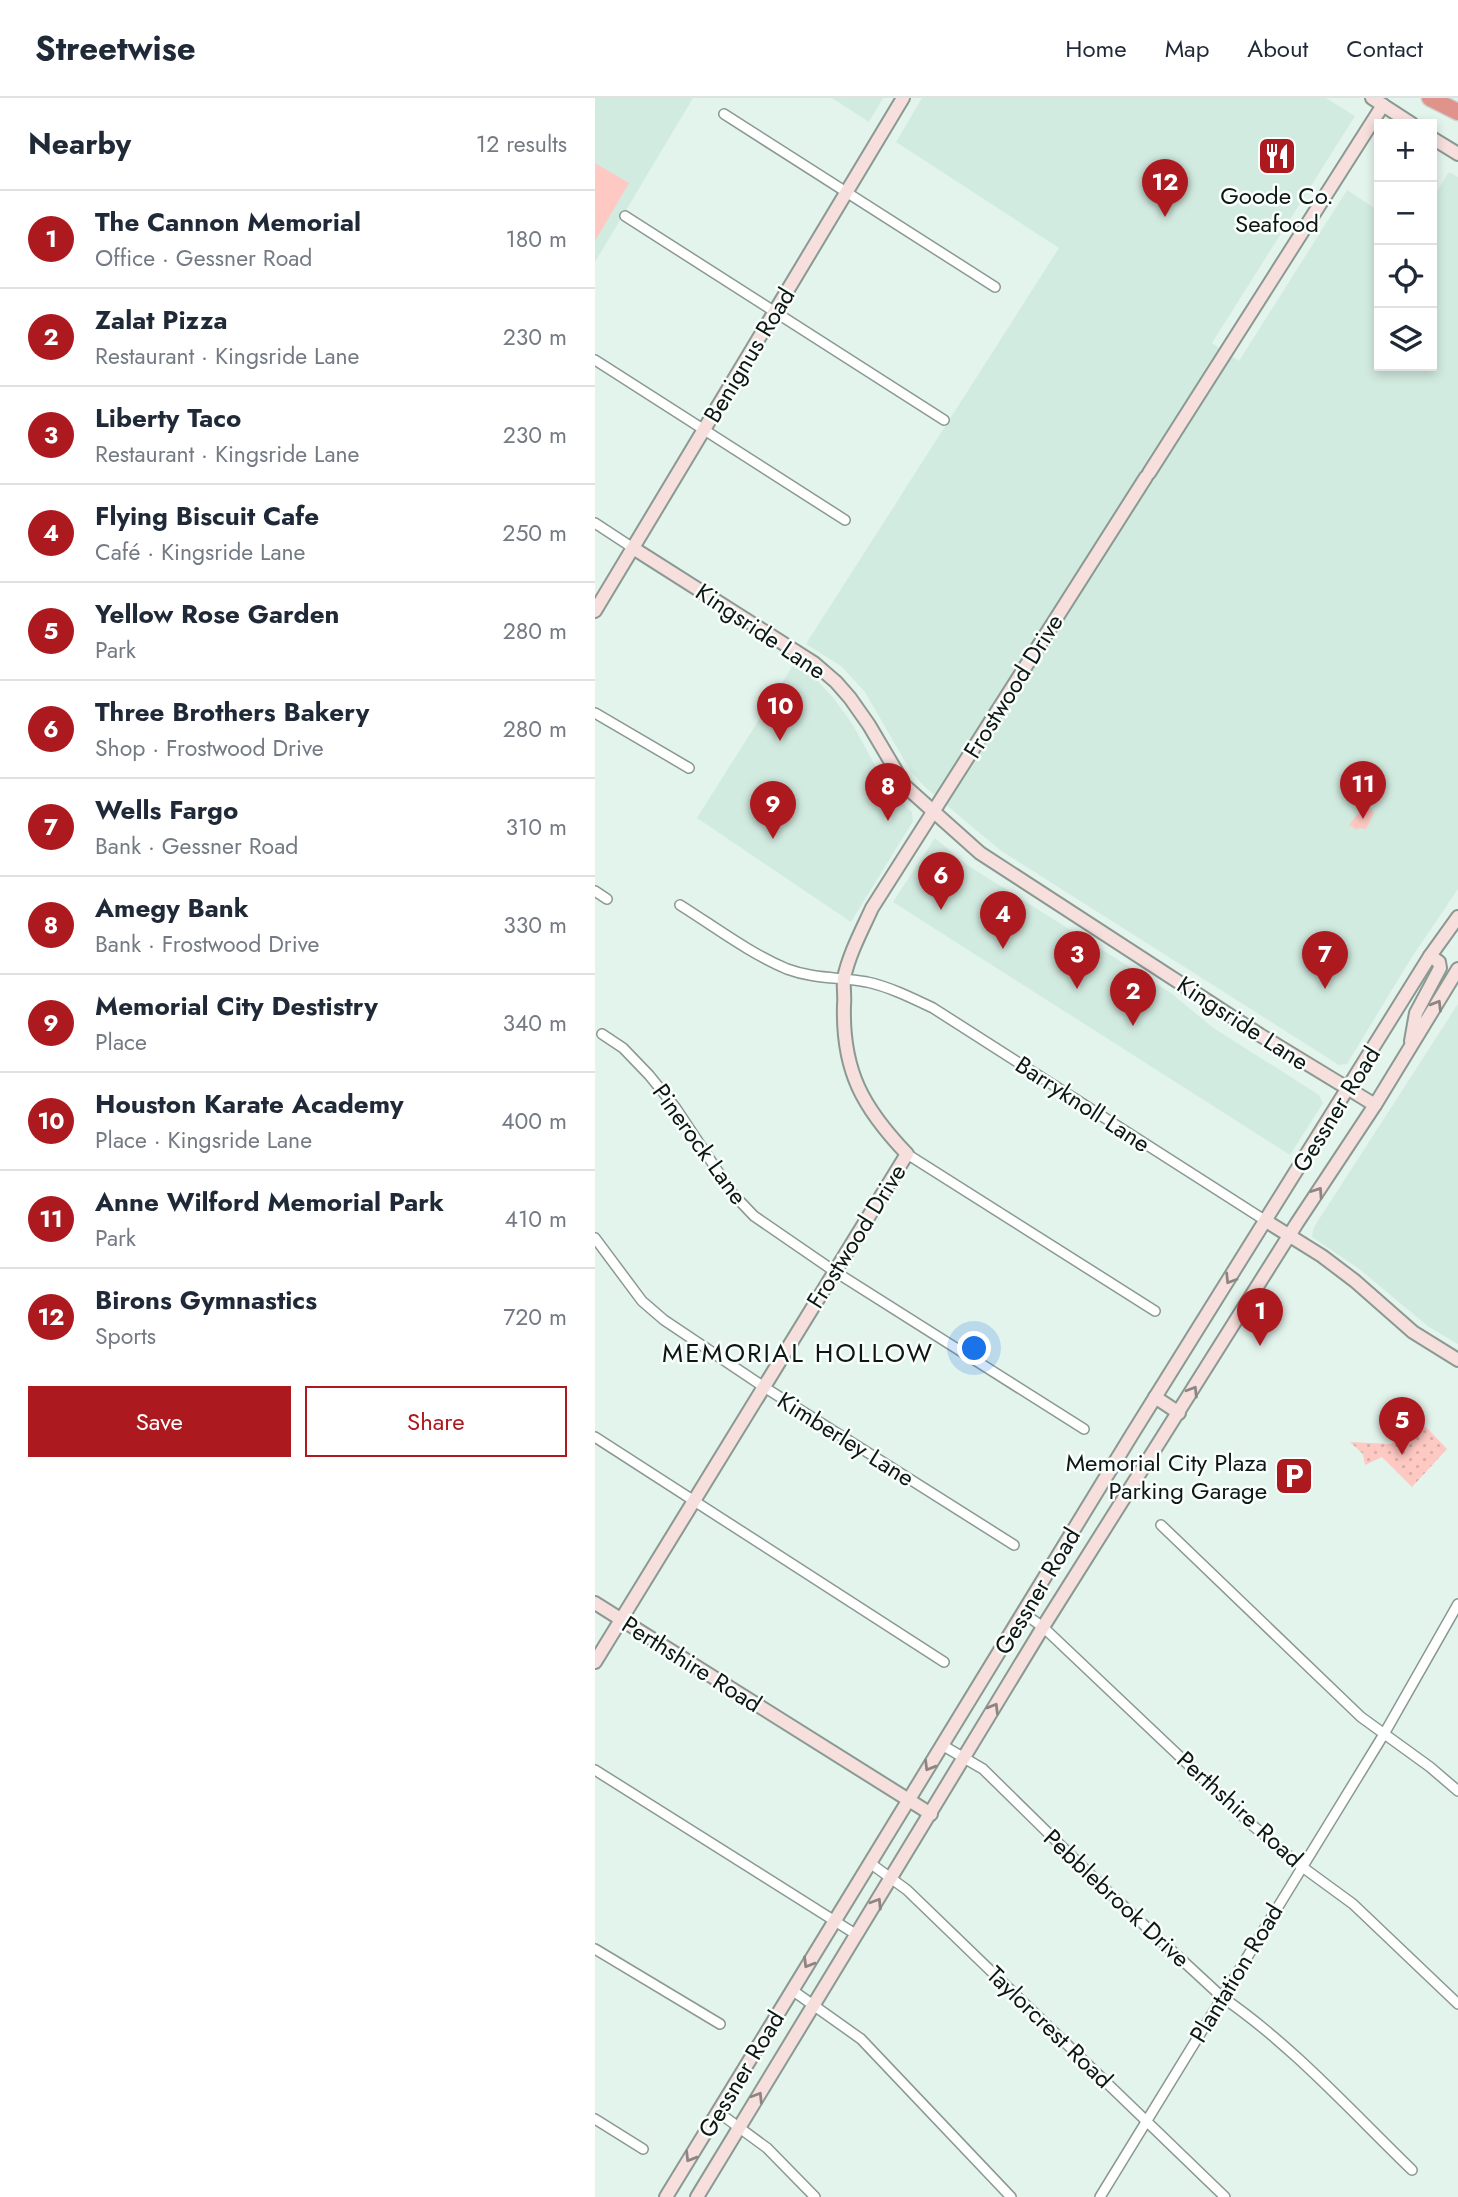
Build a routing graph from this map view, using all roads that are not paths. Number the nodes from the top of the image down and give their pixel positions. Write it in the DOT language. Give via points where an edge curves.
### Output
graph roads {
  1 [pos="903,98"];
  2 [pos="1430,98"];
  3 [pos="1378,102"];
  4 [pos="1458,112"];
  5 [pos="724,114"];
  6 [pos="1404,119"];
  7 [pos="1437,141"];
  8 [pos="1458,154"];
  9 [pos="846,193"];
  10 [pos="625,216"];
  11 [pos="995,287"];
  12 [pos="776,311"];
  13 [pos="595,360"];
  14 [pos="944,420"];
  15 [pos="703,430"];
  16 [pos="845,520"];
  17 [pos="595,523"];
  18 [pos="633,548"];
  19 [pos="595,611"];
  20 [pos="595,713"];
  21 [pos="689,768"];
  22 [pos="933,812"];
  23 [pos="595,891"];
  24 [pos="607,899"];
  25 [pos="680,905"];
  26 [pos="1458,917"];
  27 [pos="1430,956"];
  28 [pos="1458,970"];
  29 [pos="844,980"];
  30 [pos="602,1034"];
  31 [pos="1410,1048"];
  32 [pos="1348,1090"];
  33 [pos="1375,1105"];
  34 [pos="907,1154"];
  35 [pos="1266,1221"];
  36 [pos="1290,1237"];
  37 [pos="595,1238"];
  38 [pos="834,1271"];
  39 [pos="1155,1311"];
  40 [pos="1458,1360"];
  41 [pos="764,1387"];
  42 [pos="1155,1397"];
  43 [pos="1179,1413"];
  44 [pos="1084,1429"];
  45 [pos="595,1437"];
  46 [pos="693,1502"];
  47 [pos="1161,1525"];
  48 [pos="1014,1545"];
  49 [pos="595,1603"];
  50 [pos="1458,1604"];
  51 [pos="1023,1613"];
  52 [pos="621,1620"];
  53 [pos="1044,1627"];
  54 [pos="595,1662"];
  55 [pos="944,1662"];
  56 [pos="1384,1734"];
  57 [pos="942,1745"];
  58 [pos="965,1758"];
  59 [pos="595,1770"];
  60 [pos="1458,1791"];
  61 [pos="909,1800"];
  62 [pos="931,1814"];
  63 [pos="870,1863"];
  64 [pos="1301,1866"];
  65 [pos="892,1878"];
  66 [pos="834,1921"];
  67 [pos="857,1935"];
  68 [pos="595,1949"];
  69 [pos="792,1990"];
  70 [pos="1221,1997"];
  71 [pos="1458,2004"];
  72 [pos="815,2005"];
  73 [pos="720,2024"];
  74 [pos="718,2112"];
  75 [pos="595,2119"];
  76 [pos="1147,2120"];
  77 [pos="740,2127"];
  78 [pos="643,2149"];
  79 [pos="1412,2170"];
  80 [pos="666,2197"];
  81 [pos="697,2197"];
  82 [pos="815,2197"];
  83 [pos="1011,2197"];
  84 [pos="1100,2197"];
  85 [pos="1225,2197"];
  1 -- 9 [label="street, Benignus Road"];
  2 -- 4 [label="highway"];
  3 -- 6 [label="street"];
  3 -- 22 [label="street, Frostwood Drive"];
  5 -- 9 [label="street"];
  7 -- 8 [label="street"];
  9 -- 11 [label="street"];
  9 -- 12 [label="street, Benignus Road"];
  10 -- 12 [label="street"];
  12 -- 14 [label="street"];
  12 -- 15 [label="street, Benignus Road"];
  13 -- 15 [label="street"];
  15 -- 16 [label="street"];
  15 -- 18 [label="street, Benignus Road"];
  17 -- 18 [label="street, Kingsride Lane"];
  18 -- 19 [label="street, Benignus Road"];
  18 -- 22 [label="street, Kingsride Lane" via="814,663 836,682 869,724 905,786"];
  20 -- 21 [label="street"];
  22 -- 29 [label="street, Frostwood Drive" via="872,908"];
  22 -- 32 [label="street, Kingsride Lane" via="1003,869"];
  23 -- 24 [label="street"];
  25 -- 29 [label="street, Barryknoll Lane" via="788,969"];
  26 -- 27 [label="street, Gessner Road"];
  27 -- 31 [label="street" via="1439,961 1440,968 1416,1013"];
  27 -- 32 [label="street, Gessner Road"];
  31 -- 28 [label="street, Gessner Road, one-way"];
  29 -- 34 [label="street, Frostwood Drive" via="843,1031 857,1085 869,1111"];
  29 -- 35 [label="street, Barryknoll Lane" via="867,982 933,1008"];
  30 -- 38 [label="street, Pinerock Lane" via="649,1075 733,1194 754,1216"];
  31 -- 33 [label="street, Gessner Road"];
  32 -- 33 [label="street, Kingsride Lane"];
  32 -- 35 [label="street, Gessner Road"];
  36 -- 33 [label="street, Gessner Road, one-way"];
  34 -- 38 [label="street, Frostwood Drive"];
  34 -- 39 [label="street"];
  35 -- 36 [label="street, Barryknoll Lane"];
  35 -- 42 [label="street, Gessner Road, one-way"];
  36 -- 40 [label="street, Barryknoll Lane" via="1341,1270 1413,1332"];
  43 -- 36 [label="street, Gessner Road, one-way"];
  37 -- 41 [label="street, Kimberley Lane" via="642,1301 663,1320"];
  38 -- 41 [label="street, Frostwood Drive"];
  38 -- 44 [label="street, Pinerock Lane"];
  41 -- 46 [label="street, Frostwood Drive"];
  41 -- 48 [label="street, Kimberley Lane"];
  42 -- 43 [label="street"];
  42 -- 51 [label="street, Gessner Road"];
  43 -- 53 [label="street, Gessner Road"];
  45 -- 46 [label="street"];
  46 -- 52 [label="street, Frostwood Drive"];
  46 -- 55 [label="street"];
  47 -- 56 [label="street"];
  49 -- 52 [label="street, Perthshire Road"];
  50 -- 56 [label="street, Plantation Road"];
  51 -- 53 [label="street, Perthshire Road"];
  51 -- 57 [label="street, Gessner Road"];
  52 -- 54 [label="street, Frostwood Drive"];
  52 -- 61 [label="street, Perthshire Road"];
  58 -- 53 [label="street, Gessner Road, one-way"];
  53 -- 64 [label="street, Perthshire Road"];
  56 -- 60 [label="street"];
  56 -- 64 [label="street, Plantation Road"];
  57 -- 58 [label="street, Pebblebrook Drive"];
  57 -- 61 [label="street, Gessner Road, one-way"];
  58 -- 62 [label="street, Gessner Road"];
  58 -- 70 [label="street, Pebblebrook Drive" via="983,1769"];
  59 -- 66 [label="street"];
  61 -- 62 [label="street, Perthshire Road"];
  61 -- 63 [label="street, Gessner Road"];
  62 -- 65 [label="street, Gessner Road"];
  63 -- 65 [label="street, Taylorcrest Road"];
  63 -- 66 [label="street, Gessner Road"];
  64 -- 70 [label="street, Plantation Road"];
  64 -- 71 [label="street, Perthshire Road" via="1353,1905"];
  67 -- 65 [label="street, Gessner Road, one-way"];
  65 -- 76 [label="street, Taylorcrest Road"];
  66 -- 67 [label="street"];
  66 -- 69 [label="street, Gessner Road, one-way"];
  67 -- 72 [label="street, Gessner Road"];
  68 -- 73 [label="street"];
  69 -- 72 [label="street"];
  69 -- 74 [label="street, Gessner Road"];
  70 -- 76 [label="street, Plantation Road"];
  70 -- 79 [label="street, Pebblebrook Drive" via="1301,2062"];
  77 -- 72 [label="street, Gessner Road, one-way"];
  72 -- 83 [label="street" via="861,2039"];
  74 -- 77 [label="street"];
  74 -- 80 [label="street, Gessner Road, one-way"];
  75 -- 78 [label="street"];
  76 -- 84 [label="street, Plantation Road"];
  76 -- 85 [label="street, Taylorcrest Road"];
  77 -- 81 [label="street, Gessner Road"];
  77 -- 82 [label="street"];
}
